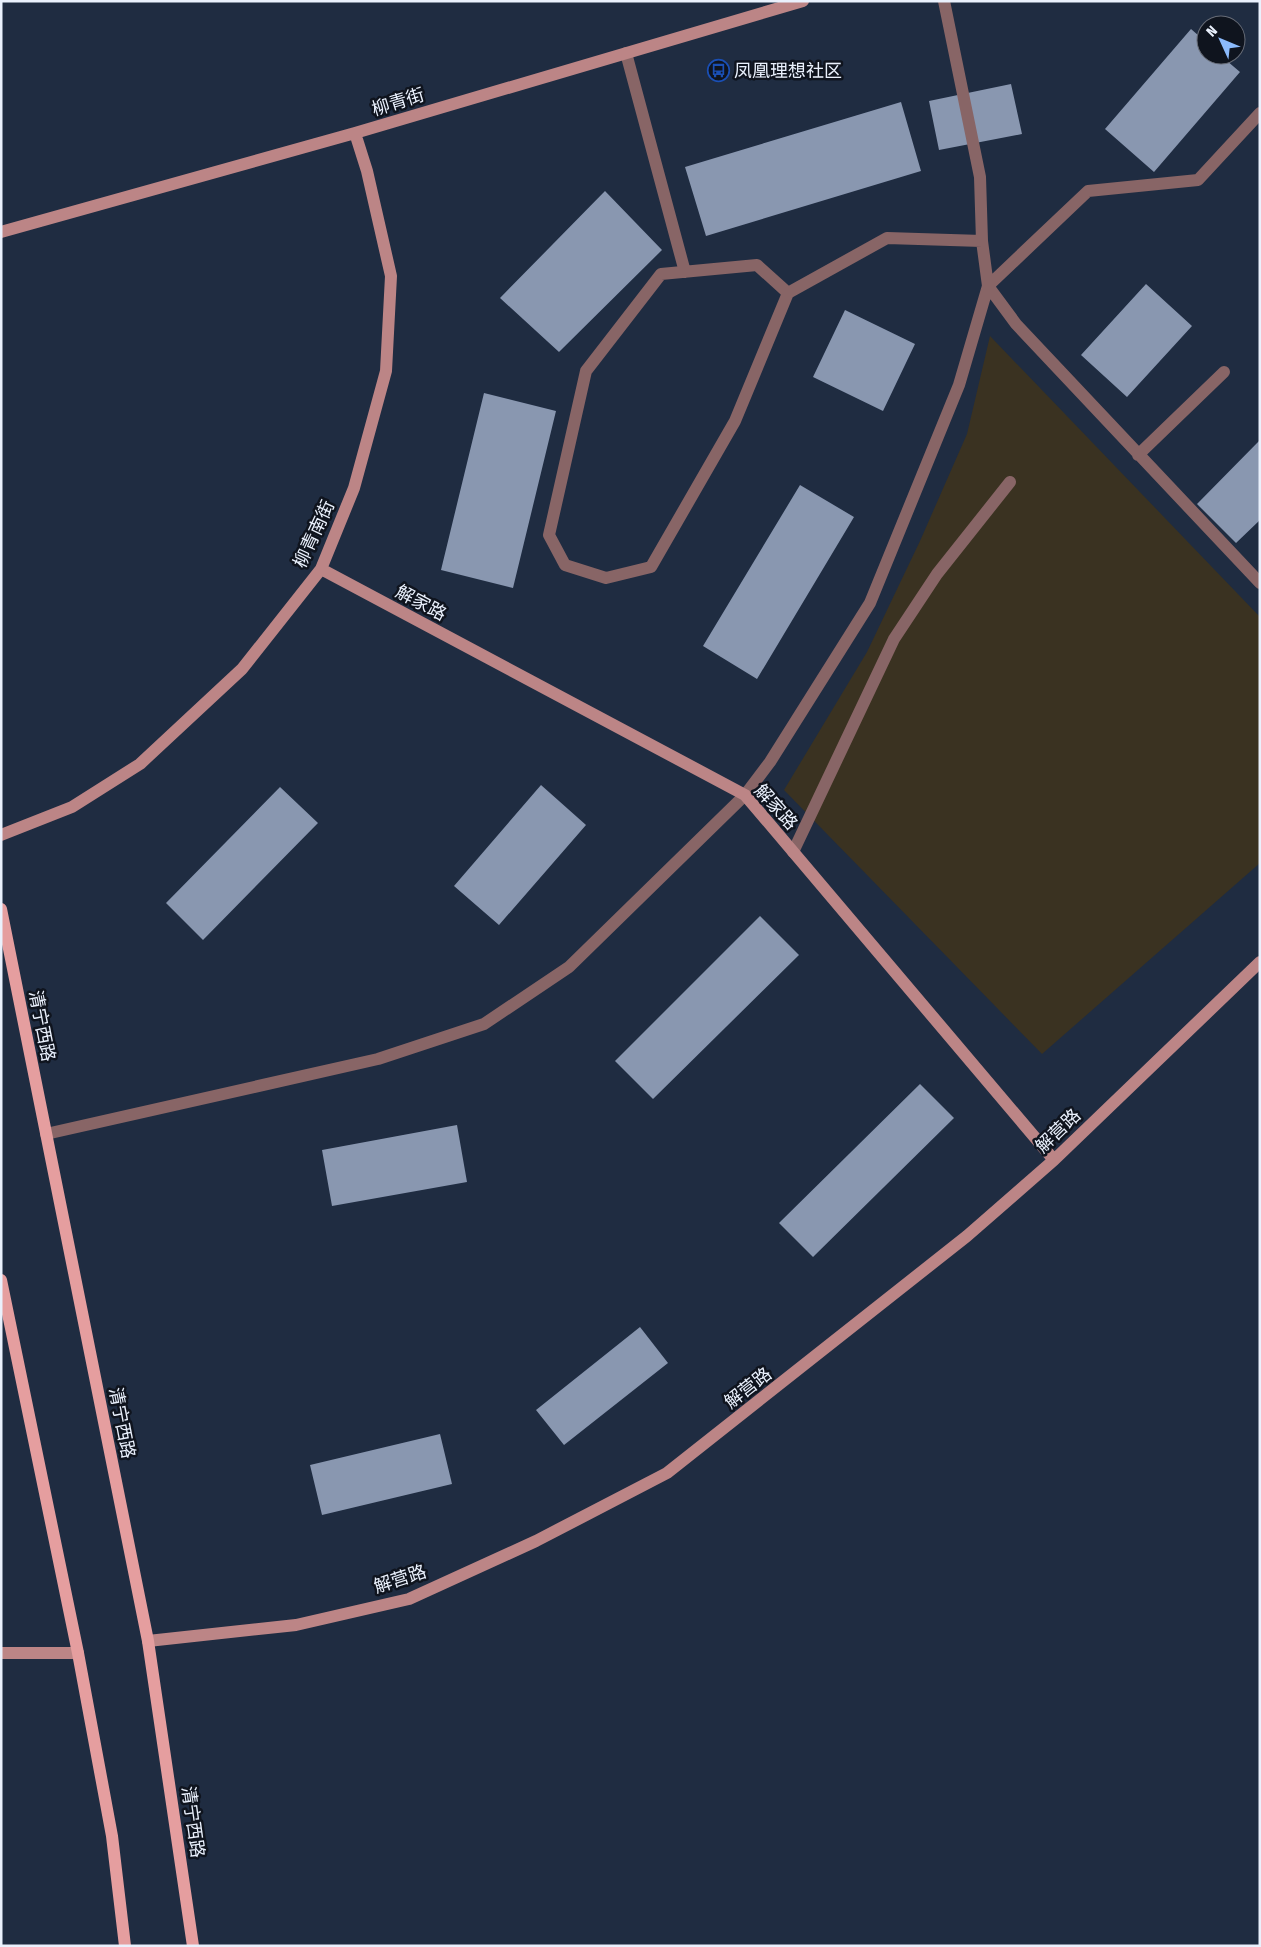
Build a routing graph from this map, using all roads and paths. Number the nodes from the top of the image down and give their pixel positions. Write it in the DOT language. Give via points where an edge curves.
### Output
graph roads {
  1 [pos="803,1"];
  2 [pos="944,1"];
  3 [pos="626,53"];
  4 [pos="1260,113"];
  5 [pos="355,133"];
  6 [pos="1,232"];
  7 [pos="982,241"];
  8 [pos="685,272"];
  9 [pos="988,286"];
  10 [pos="788,293"];
  11 [pos="1224,372"];
  12 [pos="1138,456"];
  13 [pos="1010,482"];
  14 [pos="321,569"];
  15 [pos="1260,583"];
  16 [pos="744,795"];
  17 [pos="1,835"];
  18 [pos="792,852"];
  19 [pos="1,909"];
  20 [pos="1260,962"];
  21 [pos="46,1134"];
  22 [pos="1054,1160"];
  23 [pos="1,1280"];
  24 [pos="148,1641"];
  25 [pos="1,1653"];
  26 [pos="78,1653"];
  27 [pos="125,1946"];
  28 [pos="193,1946"];
  1 -- 3 [label="street, 柳青街"];
  2 -- 7 [label="street" via="980,177"];
  3 -- 5 [label="street, 柳青街"];
  3 -- 8 [label="street"];
  4 -- 9 [label="street" via="1198,180 1088,191"];
  5 -- 6 [label="street, 柳青街"];
  5 -- 14 [label="street, 柳青南街" via="391,276 386,371 354,488"];
  7 -- 9 [label="street"];
  7 -- 10 [label="street" via="887,238"];
  8 -- 10 [label="street" via="757,265"];
  8 -- 10 [label="street" via="661,274 586,371 549,535 565,565 606,578 652,566 735,421"];
  9 -- 12 [label="street" via="1016,324"];
  9 -- 16 [label="street" via="959,385 870,603 770,762"];
  11 -- 12 [label="street"];
  12 -- 15 [label="street"];
  13 -- 18 [label="street" via="937,574 894,639"];
  14 -- 16 [label="street, 解家路"];
  14 -- 17 [label="street, 柳青南街" via="242,669 140,764 72,808"];
  16 -- 18 [label="street, 解家路"];
  16 -- 21 [label="street" via="569,967 484,1024 378,1059"];
  18 -- 22 [label="street, 解家路"];
  19 -- 21 [label="main road, 清宁西路"];
  20 -- 22 [label="street, 解营路"];
  21 -- 24 [label="main road, 清宁西路"];
  22 -- 24 [label="street, 解营路" via="968,1236 668,1472 536,1541 409,1599 296,1625"];
  23 -- 26 [label="main road"];
  24 -- 28 [label="main road, 清宁西路"];
  25 -- 26 [label="street"];
  26 -- 27 [label="main road" via="112,1836"];
}
